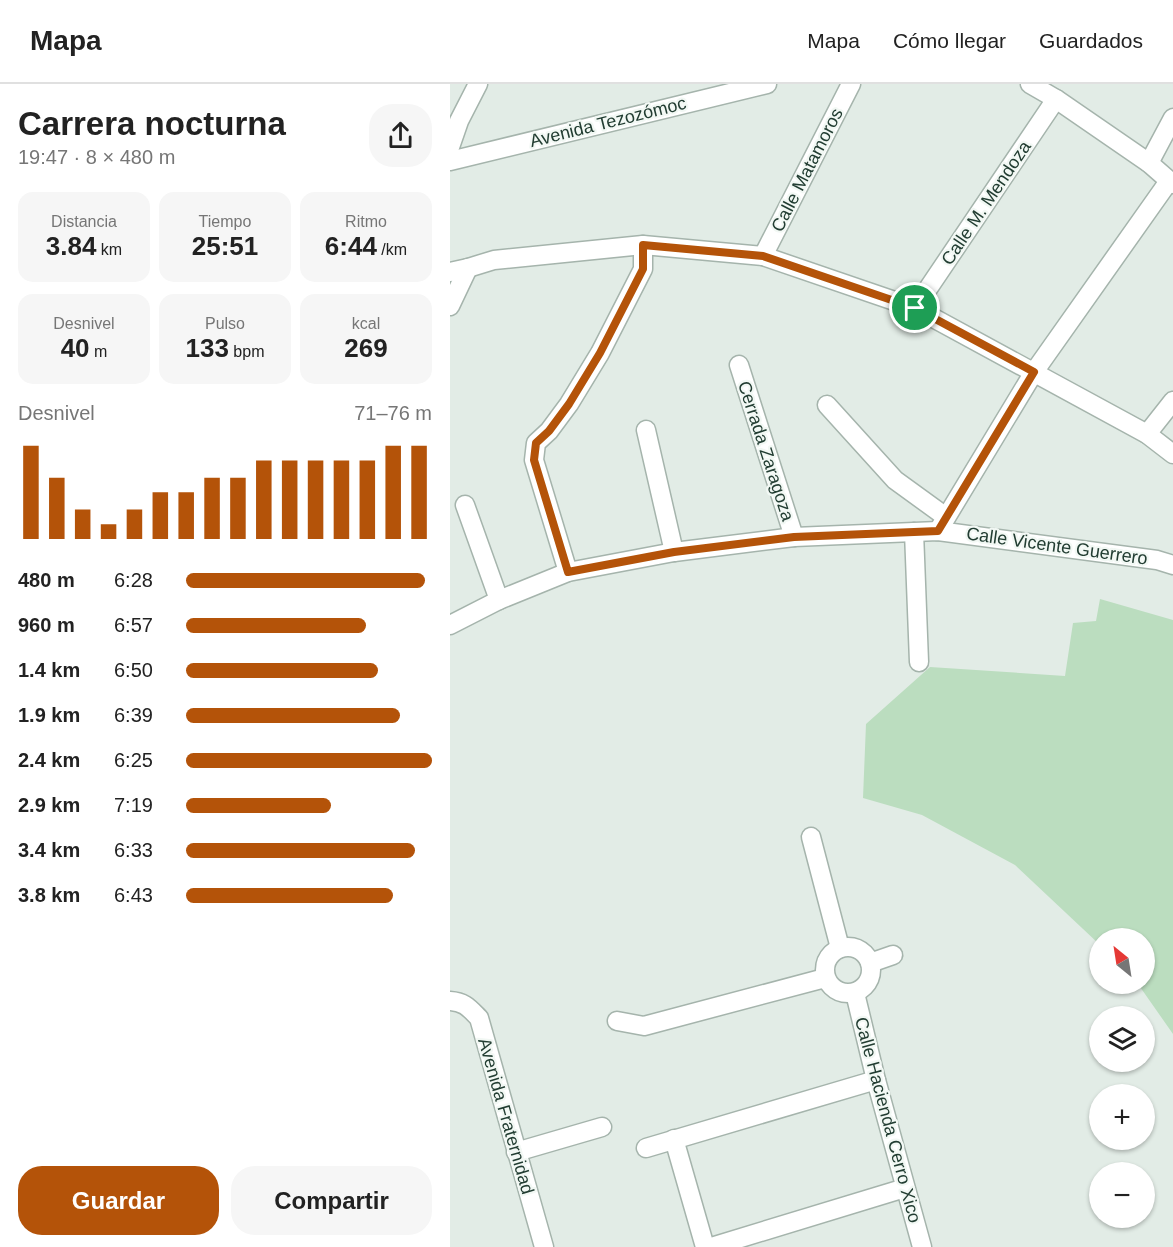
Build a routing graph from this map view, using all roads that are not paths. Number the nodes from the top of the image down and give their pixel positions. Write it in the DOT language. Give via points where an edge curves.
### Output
graph roads {
  1 [pos="478,84"];
  2 [pos="766,84"];
  3 [pos="851,84"];
  4 [pos="1030,84"];
  5 [pos="742,86"];
  6 [pos="1056,99"];
  7 [pos="1173,118"];
  8 [pos="455,119"];
  9 [pos="450,147"];
  10 [pos="450,161"];
  11 [pos="1149,163"];
  12 [pos="1171,182"];
  13 [pos="643,245"];
  14 [pos="763,256"];
  15 [pos="459,270"];
  16 [pos="450,306"];
  17 [pos="915,308"];
  18 [pos="739,365"];
  19 [pos="1034,372"];
  20 [pos="1173,401"];
  21 [pos="827,405"];
  22 [pos="646,430"];
  23 [pos="1147,434"];
  24 [pos="1173,454"];
  25 [pos="465,505"];
  26 [pos="942,524"];
  27 [pos="914,532"];
  28 [pos="794,537"];
  29 [pos="674,552"];
  30 [pos="1173,565"];
  31 [pos="568,572"];
  32 [pos="499,600"];
  33 [pos="450,625"];
  34 [pos="919,662"];
  35 [pos="811,837"];
  36 [pos="840,948"];
  37 [pos="893,956"];
  38 [pos="870,963"];
  39 [pos="825,978"];
  40 [pos="855,993"];
  41 [pos="450,1001"];
  42 [pos="617,1021"];
  43 [pos="876,1080"];
  44 [pos="602,1127"];
  45 [pos="674,1140"];
  46 [pos="646,1148"];
  47 [pos="516,1152"];
  48 [pos="905,1188"];
  49 [pos="544,1247"];
  50 [pos="705,1247"];
  51 [pos="711,1247"];
  52 [pos="922,1247"];
  1 -- 8 [label="street"];
  2 -- 5 [label="street, Avenida Tezozómoc"];
  3 -- 14 [label="street, Calle Matamoros"];
  4 -- 6 [label="street"];
  5 -- 10 [label="street, Avenida Tezozómoc"];
  6 -- 11 [label="street"];
  6 -- 17 [label="street, Calle M. Mendoza"];
  7 -- 11 [label="street"];
  8 -- 9 [label="street"];
  11 -- 12 [label="street"];
  12 -- 19 [label="street"];
  13 -- 14 [label="street"];
  13 -- 15 [label="street" via="494,260"];
  13 -- 31 [label="street" via="643,269 600,353 569,404 536,443 534,460"];
  14 -- 17 [label="street"];
  15 -- 16 [label="street"];
  17 -- 19 [label="street"];
  18 -- 28 [label="street, Cerrada Zaragoza"];
  19 -- 23 [label="street"];
  19 -- 26 [label="street"];
  20 -- 23 [label="street"];
  21 -- 26 [label="street"];
  22 -- 29 [label="street"];
  23 -- 24 [label="street"];
  25 -- 32 [label="street"];
  26 -- 27 [label="street, Calle Vicente Guerrero"];
  26 -- 30 [label="street, Calle Vicente Guerrero"];
  27 -- 28 [label="street, Calle Vicente Guerrero"];
  27 -- 34 [label="street"];
  28 -- 29 [label="street, Calle Vicente Guerrero"];
  29 -- 31 [label="street, Calle Vicente Guerrero"];
  31 -- 32 [label="street, Calle Vicente Guerrero"];
  32 -- 33 [label="street, Calle Vicente Guerrero"];
  35 -- 36 [label="street"];
  36 -- 38 [label="street" via="859,949"];
  36 -- 39 [label="street" via="826,960"];
  37 -- 38 [label="street"];
  38 -- 40 [label="street" via="868,981"];
  39 -- 40 [label="street" via="837,992"];
  39 -- 42 [label="street" via="644,1026"];
  40 -- 43 [label="street, Calle Hacienda Cerro Xico"];
  41 -- 47 [label="street, Avenida Fraternidad" via="459,1002 479,1018"];
  43 -- 45 [label="street"];
  43 -- 48 [label="street, Calle Hacienda Cerro Xico"];
  44 -- 47 [label="street"];
  45 -- 46 [label="street"];
  45 -- 50 [label="street"];
  47 -- 49 [label="street, Avenida Fraternidad"];
  48 -- 51 [label="street"];
  48 -- 52 [label="street, Calle Hacienda Cerro Xico"];
}
